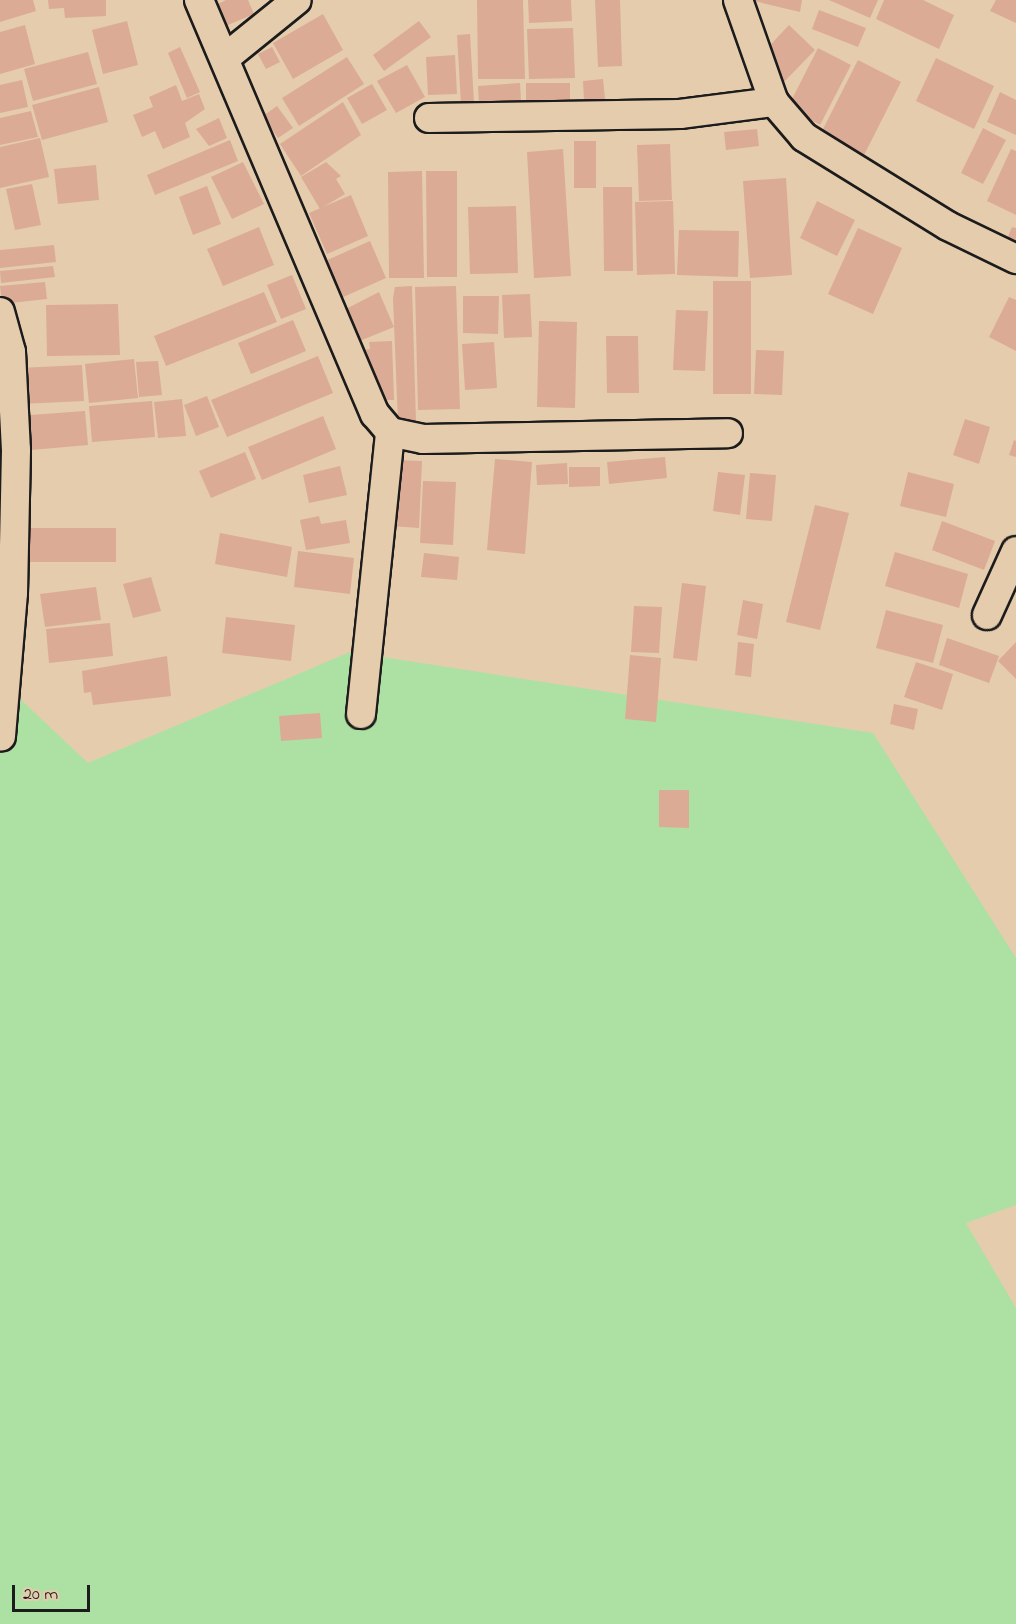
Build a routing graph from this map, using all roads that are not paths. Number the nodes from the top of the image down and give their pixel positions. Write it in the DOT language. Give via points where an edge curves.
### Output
graph roads {
  1 [pos="198,0"];
  2 [pos="297,0"];
  3 [pos="738,0"];
  4 [pos="225,58"];
  5 [pos="774,102"];
  6 [pos="429,118"];
  7 [pos="1016,259"];
  8 [pos="0,312"];
  9 [pos="390,432"];
  10 [pos="728,433"];
  11 [pos="1016,551"];
  12 [pos="987,615"];
  13 [pos="361,714"];
  14 [pos="1,737"];
  1 -- 4 [label="street"];
  2 -- 4 [label="street"];
  3 -- 5 [label="street"];
  4 -- 9 [label="street" via="375,414"];
  5 -- 6 [label="street" via="680,114"];
  5 -- 7 [label="street" via="804,137 850,169"];
  8 -- 14 [label="street" via="11,352 16,450 13,593"];
  9 -- 10 [label="street" via="423,439"];
  9 -- 13 [label="street"];
  11 -- 12 [label="street"];
}
